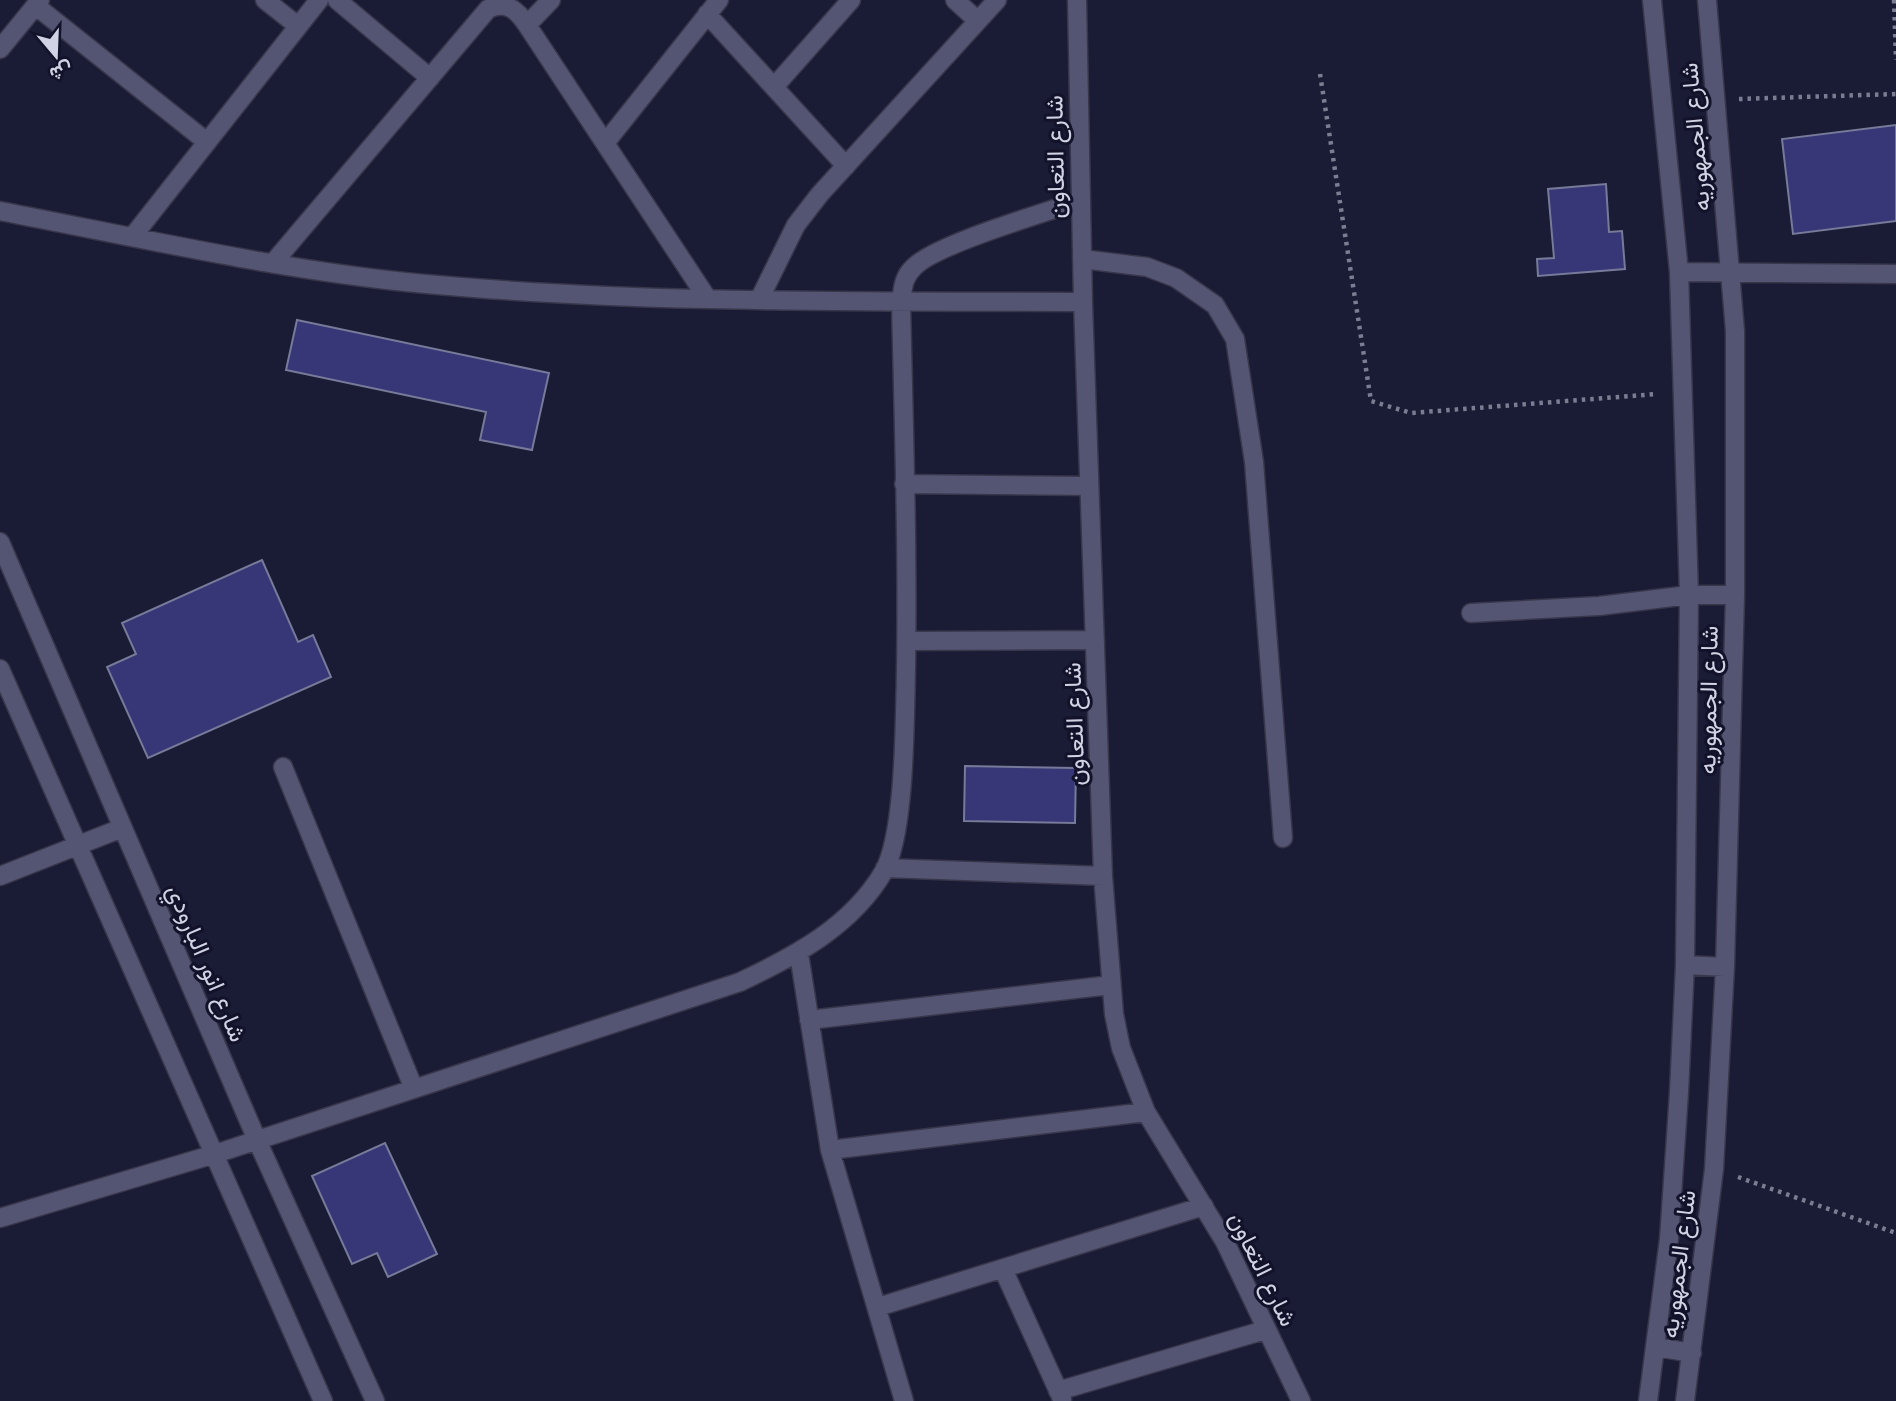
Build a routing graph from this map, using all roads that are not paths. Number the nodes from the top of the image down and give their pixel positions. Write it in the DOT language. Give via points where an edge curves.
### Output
graph roads {
  1 [pos="265,0"];
  2 [pos="319,0"];
  3 [pos="337,0"];
  4 [pos="551,0"];
  5 [pos="719,0"];
  6 [pos="851,0"];
  7 [pos="955,0"];
  8 [pos="998,0"];
  9 [pos="1077,0"];
  10 [pos="1652,0"];
  11 [pos="1707,0"];
  12 [pos="38,3"];
  13 [pos="707,14"];
  14 [pos="978,21"];
  15 [pos="527,25"];
  16 [pos="298,26"];
  17 [pos="0,49"];
  18 [pos="430,78"];
  19 [pos="774,87"];
  20 [pos="207,142"];
  21 [pos="607,142"];
  22 [pos="846,166"];
  23 [pos="1081,200"];
  24 [pos="0,211"];
  25 [pos="133,236"];
  26 [pos="1082,259"];
  27 [pos="273,264"];
  28 [pos="1679,272"];
  29 [pos="1732,273"];
  30 [pos="1896,274"];
  31 [pos="708,298"];
  32 [pos="760,298"];
  33 [pos="901,302"];
  34 [pos="1083,302"];
  35 [pos="904,484"];
  36 [pos="1090,486"];
  37 [pos="0,542"];
  38 [pos="1689,595"];
  39 [pos="1735,595"];
  40 [pos="1471,613"];
  41 [pos="1096,640"];
  42 [pos="907,641"];
  43 [pos="2,678"];
  44 [pos="283,767"];
  45 [pos="122,828"];
  46 [pos="1283,838"];
  47 [pos="78,846"];
  48 [pos="886,868"];
  49 [pos="0,876"];
  50 [pos="1103,876"];
  51 [pos="799,954"];
  52 [pos="1685,965"];
  53 [pos="1725,967"];
  54 [pos="1111,985"];
  55 [pos="809,1020"];
  56 [pos="414,1089"];
  57 [pos="1146,1112"];
  58 [pos="257,1140"];
  59 [pos="830,1150"];
  60 [pos="215,1154"];
  61 [pos="1204,1206"];
  62 [pos="0,1218"];
  63 [pos="1003,1269"];
  64 [pos="878,1307"];
  65 [pos="1265,1330"];
  66 [pos="1656,1347"];
  67 [pos="1692,1353"];
  68 [pos="1060,1396"];
  69 [pos="323,1401"];
  70 [pos="374,1401"];
  71 [pos="904,1401"];
  72 [pos="1301,1401"];
  73 [pos="1648,1401"];
  74 [pos="1685,1401"];
  1 -- 16 [label="street"];
  2 -- 16 [label="street"];
  3 -- 18 [label="street"];
  4 -- 15 [label="street"];
  5 -- 13 [label="street"];
  6 -- 19 [label="street"];
  7 -- 14 [label="street"];
  8 -- 14 [label="street"];
  9 -- 23 [label="street, شارع التعاون"];
  10 -- 28 [label="street, شارع الجمهوريه"];
  11 -- 29 [label="street, شارع الجمهوريه"];
  12 -- 17 [label="street"];
  12 -- 20 [label="street"];
  13 -- 19 [label="street"];
  13 -- 21 [label="street"];
  14 -- 22 [label="street"];
  15 -- 18 [label="street" via="514,5 495,2"];
  15 -- 21 [label="street"];
  16 -- 20 [label="street"];
  18 -- 27 [label="street"];
  19 -- 22 [label="street"];
  20 -- 25 [label="street"];
  21 -- 31 [label="street"];
  22 -- 32 [label="street" via="796,225"];
  23 -- 26 [label="street, شارع التعاون"];
  23 -- 33 [label="street" via="921,260 904,280"];
  24 -- 25 [label="street"];
  25 -- 27 [label="street"];
  26 -- 34 [label="street, شارع التعاون"];
  26 -- 46 [label="street" via="1147,267 1176,278 1215,305 1235,339 1254,462"];
  27 -- 31 [label="street" via="423,284 573,296"];
  28 -- 29 [label="street"];
  28 -- 38 [label="street, شارع الجمهوريه"];
  29 -- 30 [label="street"];
  29 -- 39 [label="street, شارع الجمهوريه"];
  31 -- 32 [label="street"];
  32 -- 33 [label="street"];
  33 -- 34 [label="street"];
  33 -- 35 [label="street"];
  34 -- 36 [label="street, شارع التعاون"];
  35 -- 36 [label="street"];
  35 -- 42 [label="street"];
  36 -- 41 [label="street, شارع التعاون"];
  37 -- 45 [label="street, شارع انور البارودي"];
  38 -- 39 [label="street"];
  38 -- 40 [label="street" via="1599,606"];
  38 -- 52 [label="street, شارع الجمهوريه"];
  39 -- 53 [label="street, شارع الجمهوريه"];
  41 -- 42 [label="street"];
  41 -- 50 [label="street, شارع التعاون"];
  42 -- 48 [label="street" via="904,760"];
  43 -- 47 [label="street"];
  44 -- 56 [label="street"];
  45 -- 47 [label="street"];
  45 -- 58 [label="street, شارع انور البارودي"];
  47 -- 49 [label="street"];
  47 -- 60 [label="street"];
  48 -- 50 [label="street"];
  48 -- 51 [label="street" via="848,914"];
  50 -- 54 [label="street, شارع التعاون"];
  51 -- 55 [label="street"];
  51 -- 56 [label="street" via="740,982"];
  52 -- 53 [label="street"];
  52 -- 66 [label="street, شارع الجمهوريه" via="1675,1171"];
  53 -- 67 [label="street, شارع الجمهوريه" via="1714,1169"];
  54 -- 55 [label="street"];
  54 -- 57 [label="street, شارع التعاون" via="1121,1048"];
  55 -- 59 [label="street"];
  56 -- 58 [label="street"];
  57 -- 59 [label="street"];
  57 -- 61 [label="street, شارع التعاون"];
  58 -- 60 [label="street"];
  58 -- 70 [label="street, شارع انور البارودي"];
  59 -- 64 [label="street"];
  60 -- 62 [label="street"];
  60 -- 69 [label="street"];
  61 -- 63 [label="street"];
  61 -- 65 [label="street, شارع التعاون" via="1241,1273"];
  63 -- 64 [label="street"];
  63 -- 68 [label="street"];
  64 -- 71 [label="street"];
  65 -- 68 [label="street"];
  65 -- 72 [label="street, شارع التعاون"];
  66 -- 67 [label="street"];
  66 -- 73 [label="street, شارع الجمهوريه"];
  67 -- 74 [label="street, شارع الجمهوريه"];
}
